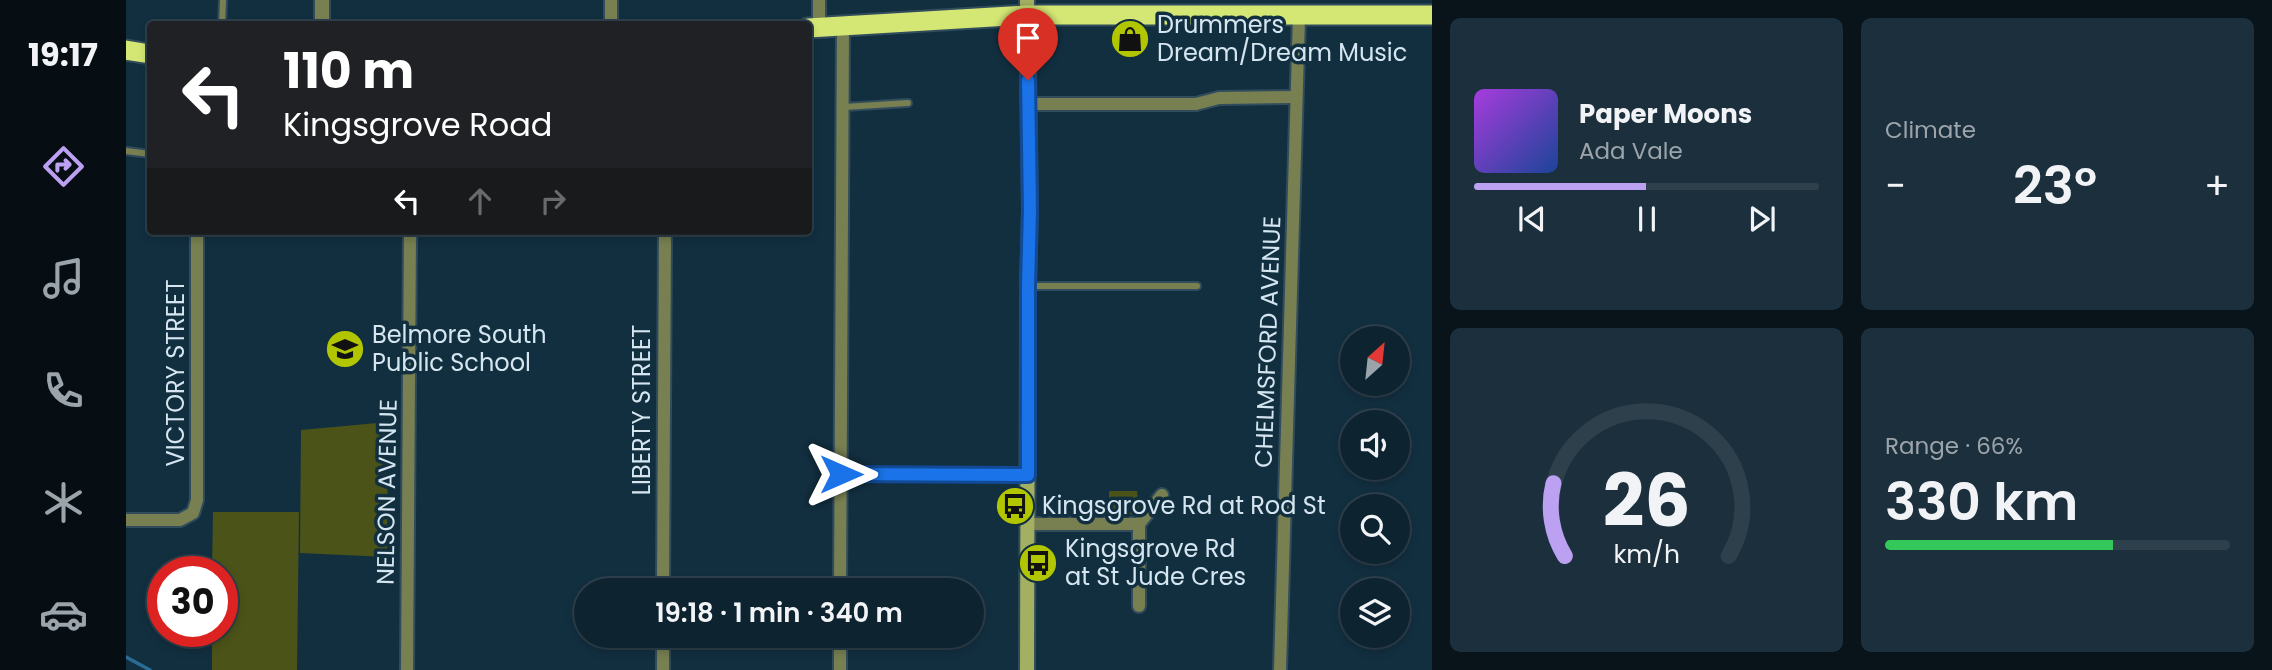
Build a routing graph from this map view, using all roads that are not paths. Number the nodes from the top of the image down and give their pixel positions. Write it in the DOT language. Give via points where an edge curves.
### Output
graph roads {
  1 [pos="223,0"];
  2 [pos="322,0"];
  3 [pos="611,0"];
  4 [pos="820,0"];
  5 [pos="1027,8"];
  6 [pos="1432,15"];
  7 [pos="1299,16"];
  8 [pos="222,21"];
  9 [pos="322,21"];
  10 [pos="611,21"];
  11 [pos="843,26"];
  12 [pos="814,28"];
  13 [pos="126,50"];
  14 [pos="147,54"];
  15 [pos="1296,97"];
  16 [pos="908,103"];
  17 [pos="1029,104"];
  18 [pos="843,107"];
  19 [pos="126,151"];
  20 [pos="147,154"];
  21 [pos="197,235"];
  22 [pos="410,235"];
  23 [pos="665,235"];
  24 [pos="1028,286"];
  25 [pos="1197,286"];
  26 [pos="841,474"];
  27 [pos="1028,475"];
  28 [pos="1161,495"];
  29 [pos="126,520"];
  30 [pos="1028,524"];
  31 [pos="1139,524"];
  32 [pos="663,578"];
  33 [pos="840,578"];
  34 [pos="1139,606"];
  35 [pos="663,648"];
  36 [pos="840,648"];
  37 [pos="407,670"];
  38 [pos="663,670"];
  39 [pos="840,670"];
  40 [pos="1027,670"];
  41 [pos="1280,670"];
  1 -- 8 [label="lane"];
  2 -- 9 [label="street"];
  3 -- 10 [label="street"];
  4 -- 12 [label="street"];
  5 -- 7 [label="highway"];
  5 -- 11 [label="highway"];
  5 -- 17 [label="main road"];
  6 -- 7 [label="highway"];
  7 -- 15 [label="street, CHELMSFORD AVENUE"];
  11 -- 12 [label="highway"];
  11 -- 18 [label="street"];
  13 -- 14 [label="highway"];
  15 -- 17 [label="street" via="1219,98 1196,104"];
  15 -- 41 [label="street, CHELMSFORD AVENUE"];
  16 -- 18 [label="lane"];
  17 -- 24 [label="main road"];
  18 -- 26 [label="street"];
  19 -- 20 [label="lane"];
  21 -- 29 [label="street, VICTORY STREET" via="197,500 188,518"];
  22 -- 37 [label="street, NELSON AVENUE"];
  23 -- 32 [label="street, LIBERTY STREET"];
  24 -- 25 [label="lane"];
  24 -- 27 [label="main road"];
  26 -- 27 [label="street"];
  26 -- 33 [label="street"];
  27 -- 30 [label="main road"];
  28 -- 31 [label="street"];
  30 -- 31 [label="street"];
  30 -- 40 [label="main road"];
  31 -- 34 [label="street"];
  35 -- 38 [label="street"];
  36 -- 39 [label="street"];
}
